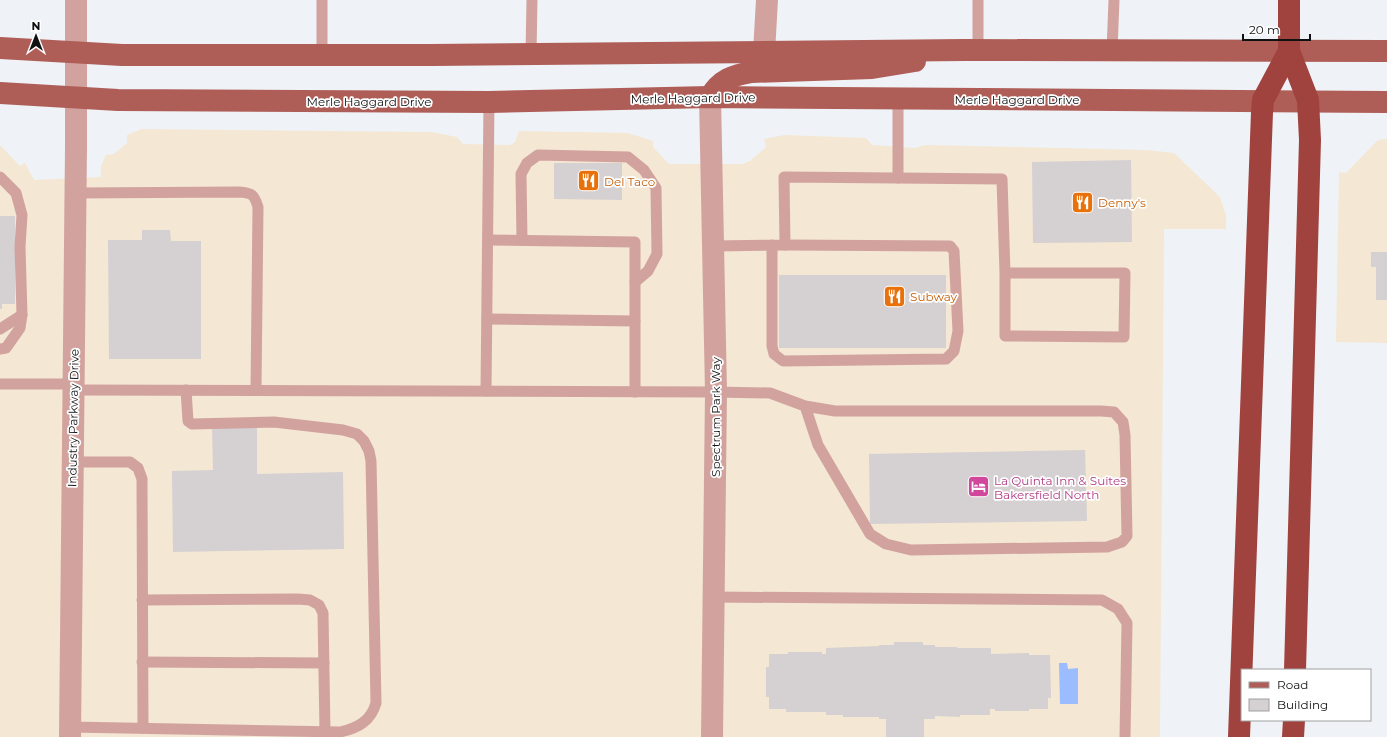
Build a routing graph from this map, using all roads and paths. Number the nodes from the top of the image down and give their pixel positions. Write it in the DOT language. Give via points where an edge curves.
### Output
graph roads {
  1 [pos="76,0"];
  2 [pos="322,0"];
  3 [pos="532,0"];
  4 [pos="767,0"];
  5 [pos="978,0"];
  6 [pos="1114,0"];
  7 [pos="1289,0"];
  8 [pos="0,48"];
  9 [pos="972,50"];
  10 [pos="77,51"];
  11 [pos="1112,51"];
  12 [pos="1289,51"];
  13 [pos="764,52"];
  14 [pos="1387,52"];
  15 [pos="532,54"];
  16 [pos="322,55"];
  17 [pos="0,94"];
  18 [pos="710,97"];
  19 [pos="898,98"];
  20 [pos="76,99"];
  21 [pos="1263,100"];
  22 [pos="1308,100"];
  23 [pos="489,102"];
  24 [pos="1387,102"];
  25 [pos="0,177"];
  26 [pos="898,178"];
  27 [pos="76,193"];
  28 [pos="489,240"];
  29 [pos="522,240"];
  30 [pos="772,245"];
  31 [pos="785,245"];
  32 [pos="713,246"];
  33 [pos="1005,273"];
  34 [pos="635,282"];
  35 [pos="22,315"];
  36 [pos="487,319"];
  37 [pos="635,321"];
  38 [pos="0,329"];
  39 [pos="0,349"];
  40 [pos="0,384"];
  41 [pos="73,387"];
  42 [pos="186,390"];
  43 [pos="256,390"];
  44 [pos="486,391"];
  45 [pos="636,392"];
  46 [pos="716,392"];
  47 [pos="805,406"];
  48 [pos="73,462"];
  49 [pos="714,597"];
  50 [pos="142,600"];
  51 [pos="142,662"];
  52 [pos="324,663"];
  53 [pos="1241,669"];
  54 [pos="1295,669"];
  55 [pos="1241,679"];
  56 [pos="1294,721"];
  57 [pos="143,728"];
  58 [pos="70,732"];
  59 [pos="325,732"];
  60 [pos="712,737"];
  61 [pos="1125,737"];
  62 [pos="1239,737"];
  63 [pos="1293,737"];
  1 -- 10 [label="street, Industry Parkway Drive"];
  2 -- 16 [label="lane"];
  3 -- 15 [label="lane"];
  4 -- 13 [label="street"];
  5 -- 9 [label="lane"];
  6 -- 11 [label="lane"];
  7 -- 12 [label="highway"];
  8 -- 10 [label="main road"];
  9 -- 11 [label="main road"];
  9 -- 13 [label="main road"];
  9 -- 18 [label="main road" via="872,68 737,74 716,86"];
  10 -- 16 [label="main road" via="122,55"];
  10 -- 20 [label="street, Industry Parkway Drive"];
  11 -- 12 [label="main road"];
  12 -- 14 [label="main road"];
  12 -- 21 [label="highway"];
  12 -- 22 [label="highway"];
  13 -- 15 [label="main road"];
  15 -- 16 [label="main road"];
  17 -- 20 [label="main road, Merle Haggard Drive" via="22,93"];
  18 -- 19 [label="main road, Merle Haggard Drive"];
  18 -- 23 [label="main road, Merle Haggard Drive"];
  18 -- 32 [label="street, Spectrum Park Way"];
  19 -- 21 [label="main road, Merle Haggard Drive"];
  19 -- 26 [label="lane"];
  20 -- 23 [label="main road, Merle Haggard Drive"];
  20 -- 27 [label="street, Industry Parkway Drive"];
  21 -- 22 [label="main road, Merle Haggard Drive"];
  21 -- 53 [label="highway"];
  22 -- 24 [label="main road, Merle Haggard Drive"];
  22 -- 54 [label="highway" via="1310,160"];
  23 -- 28 [label="lane"];
  25 -- 35 [label="lane" via="16,193 22,215"];
  26 -- 31 [label="lane" via="784,177"];
  26 -- 33 [label="lane" via="1002,179"];
  27 -- 41 [label="street, Industry Parkway Drive"];
  27 -- 43 [label="lane" via="238,192 249,193 255,197 258,207"];
  28 -- 29 [label="lane"];
  28 -- 36 [label="lane"];
  29 -- 34 [label="lane" via="635,242"];
  29 -- 34 [label="lane" via="521,174 527,163 538,155 628,157 644,170 656,188 657,254 648,271"];
  30 -- 31 [label="lane"];
  30 -- 31 [label="lane" via="772,346 774,354 783,361 946,359 954,351 958,331 954,251 950,246"];
  30 -- 32 [label="lane"];
  32 -- 46 [label="street, Spectrum Park Way"];
  33 -- 33 [label="lane" via="1005,336 1124,337 1125,273"];
  34 -- 37 [label="lane"];
  35 -- 38 [label="lane"];
  35 -- 39 [label="lane" via="20,328 6,348"];
  36 -- 37 [label="lane"];
  36 -- 44 [label="lane"];
  37 -- 45 [label="lane"];
  40 -- 41 [label="lane"];
  41 -- 42 [label="lane"];
  41 -- 48 [label="street, Industry Parkway Drive"];
  42 -- 43 [label="lane"];
  42 -- 59 [label="lane" via="188,420 192,424 274,422 316,425 356,434 364,441 369,451 376,703 373,712 364,723 345,731"];
  43 -- 44 [label="lane"];
  44 -- 45 [label="lane"];
  45 -- 46 [label="lane"];
  46 -- 47 [label="lane" via="770,393"];
  46 -- 49 [label="street, Spectrum Park Way"];
  47 -- 47 [label="lane" via="835,411 1114,412 1123,422 1125,435 1127,536 1122,542 1107,547 911,550 886,544 870,534 818,445"];
  48 -- 50 [label="lane" via="130,462 138,468 142,479"];
  48 -- 58 [label="street, Industry Parkway Drive"];
  49 -- 60 [label="street, Spectrum Park Way"];
  49 -- 61 [label="lane" via="1102,600 1118,609 1127,623"];
  50 -- 51 [label="lane"];
  50 -- 52 [label="lane" via="310,600 319,604 323,614"];
  51 -- 52 [label="lane"];
  51 -- 57 [label="lane"];
  52 -- 59 [label="lane"];
  55 -- 62 [label="highway"];
  56 -- 63 [label="highway"];
  57 -- 58 [label="lane"];
  57 -- 59 [label="lane"];
}
